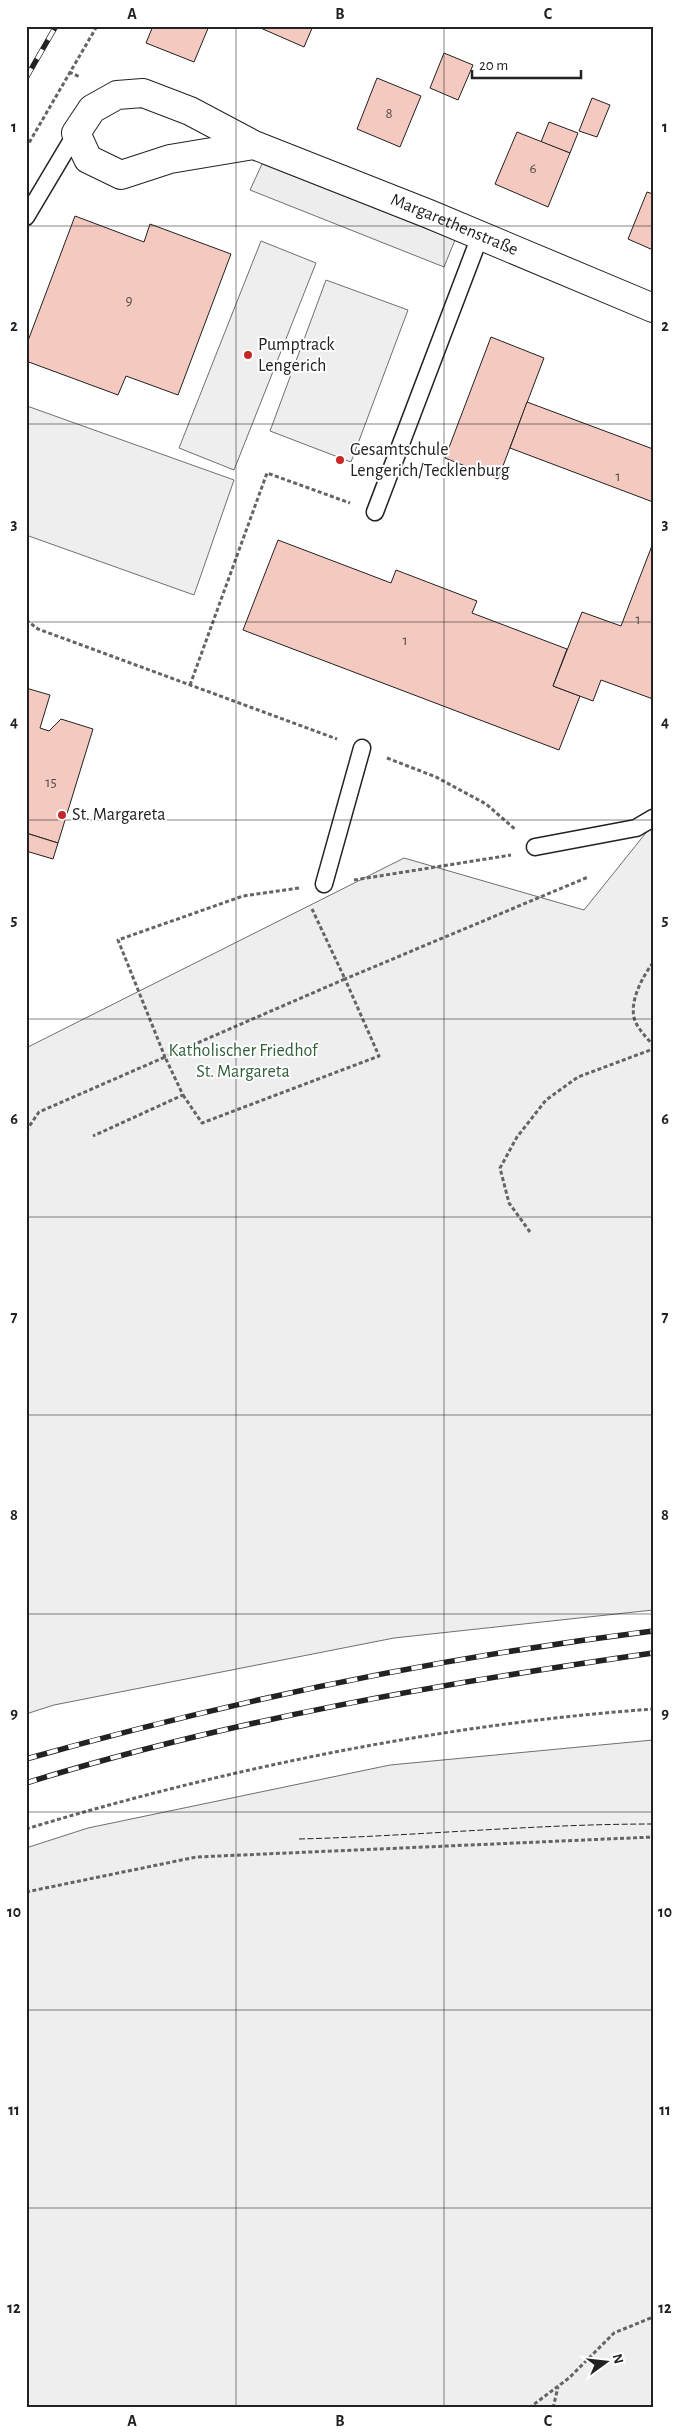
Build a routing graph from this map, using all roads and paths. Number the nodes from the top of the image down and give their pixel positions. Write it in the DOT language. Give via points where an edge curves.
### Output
graph roads {
  1 [pos="96,26"];
  2 [pos="76,133"];
  3 [pos="254,145"];
  4 [pos="26,148"];
  5 [pos="26,217"];
  6 [pos="480,236"];
  7 [pos="653,308"];
  8 [pos="359,506"];
  9 [pos="375,512"];
  10 [pos="26,620"];
  11 [pos="190,685"];
  12 [pos="362,748"];
  13 [pos="653,818"];
  14 [pos="535,847"];
  15 [pos="588,877"];
  16 [pos="324,884"];
  17 [pos="302,888"];
  18 [pos="653,963"];
  19 [pos="345,979"];
  20 [pos="653,1047"];
  21 [pos="166,1057"];
  22 [pos="183,1094"];
  23 [pos="26,1131"];
  24 [pos="93,1136"];
  25 [pos="530,1232"];
  26 [pos="653,1709"];
  27 [pos="26,1830"];
  28 [pos="653,1837"];
  29 [pos="26,1892"];
  30 [pos="653,2317"];
  31 [pos="558,2386"];
  32 [pos="529,2408"];
  33 [pos="553,2408"];
  1 -- 4 [label="path"];
  2 -- 3 [label="street" via="88,159 121,175 170,159"];
  2 -- 3 [label="street, Margarethenstraße" via="92,109 117,95 143,93 190,111"];
  2 -- 5 [label="lane, Margarethenstraße"];
  3 -- 6 [label="street, Margarethenstraße"];
  6 -- 7 [label="street, Margarethenstraße"];
  6 -- 9 [label="lane"];
  8 -- 11 [label="path" via="267,473"];
  10 -- 11 [label="path" via="38,629"];
  11 -- 12 [label="path"];
  12 -- 14 [label="path" via="436,777 486,804"];
  12 -- 16 [label="lane"];
  13 -- 14 [label="lane" via="636,828"];
  14 -- 16 [label="path" via="509,855"];
  15 -- 19 [label="path"];
  16 -- 17 [label="path"];
  17 -- 19 [label="path"];
  17 -- 21 [label="path" via="243,896 118,940"];
  18 -- 20 [label="path" via="635,995 635,1021"];
  19 -- 21 [label="path"];
  19 -- 22 [label="path" via="379,1056 202,1123"];
  20 -- 25 [label="path" via="578,1077 546,1100 517,1136 500,1168 509,1203"];
  21 -- 22 [label="path"];
  21 -- 23 [label="path" via="40,1112"];
  22 -- 24 [label="path"];
  26 -- 27 [label="path" via="381,1743 186,1786"];
  28 -- 29 [label="path" via="196,1857"];
  30 -- 31 [label="path" via="614,2334"];
  31 -- 32 [label="path"];
  31 -- 33 [label="path"];
}
